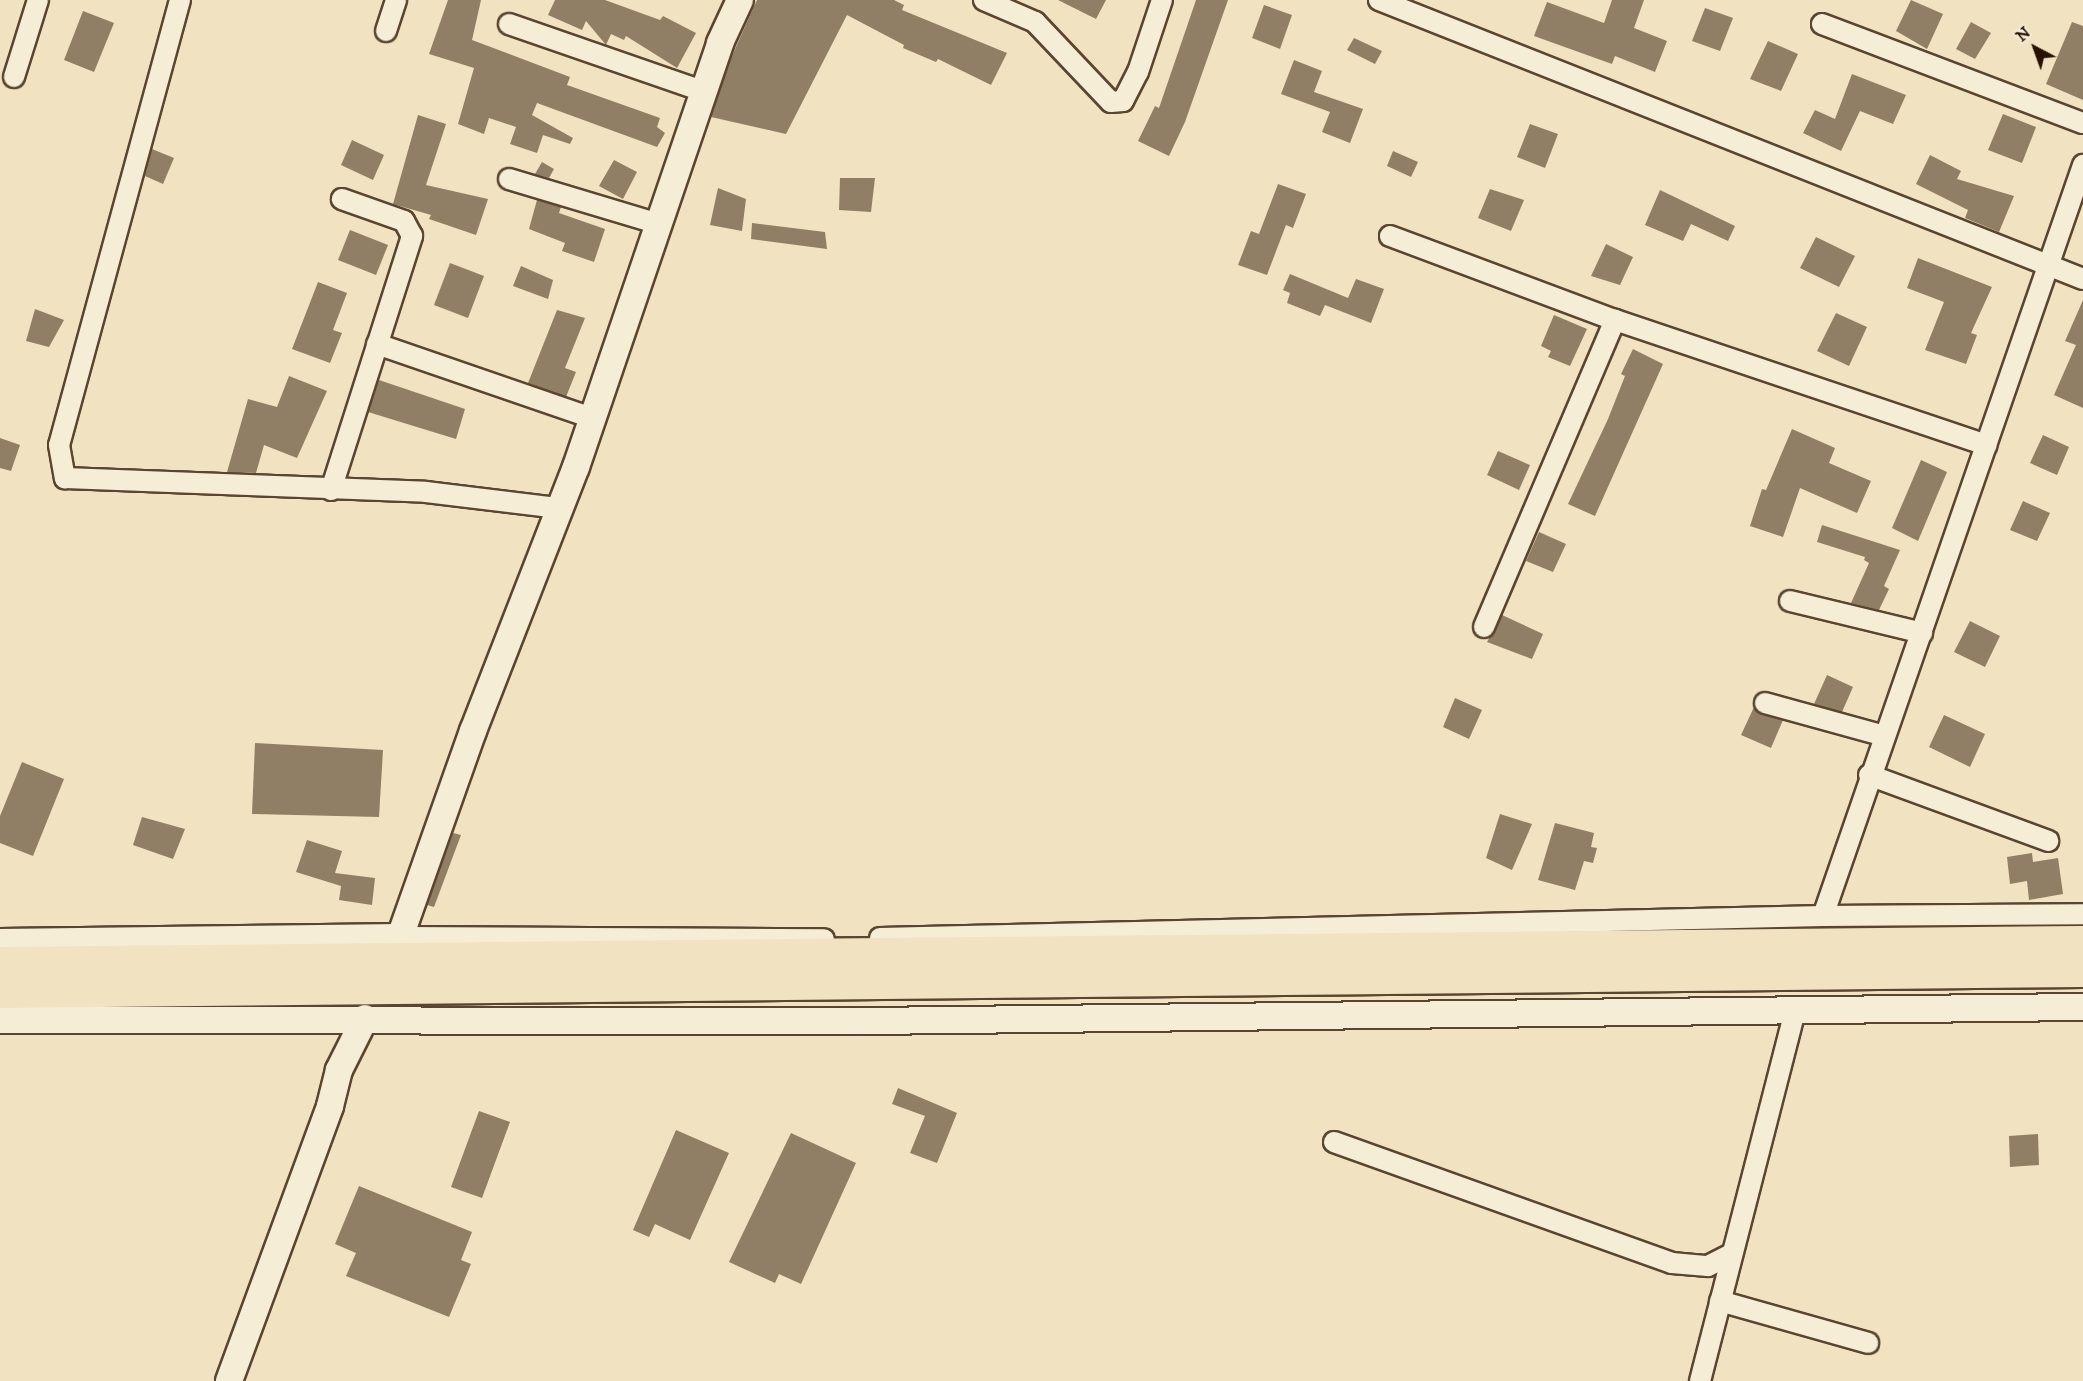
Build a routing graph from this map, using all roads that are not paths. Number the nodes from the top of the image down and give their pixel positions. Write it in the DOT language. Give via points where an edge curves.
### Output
graph roads {
  1 [pos="38,0"];
  2 [pos="180,0"];
  3 [pos="396,0"];
  4 [pos="740,0"];
  5 [pos="984,0"];
  6 [pos="1162,0"];
  7 [pos="1379,0"];
  8 [pos="508,24"];
  9 [pos="1822,24"];
  10 [pos="386,31"];
  11 [pos="14,77"];
  12 [pos="703,91"];
  13 [pos="2083,123"];
  14 [pos="2083,165"];
  15 [pos="509,179"];
  16 [pos="2079,190"];
  17 [pos="342,199"];
  18 [pos="659,224"];
  19 [pos="1390,236"];
  20 [pos="2050,265"];
  21 [pos="2083,279"];
  22 [pos="1615,320"];
  23 [pos="377,344"];
  24 [pos="592,418"];
  25 [pos="1988,445"];
  26 [pos="331,490"];
  27 [pos="560,508"];
  28 [pos="1790,601"];
  29 [pos="1484,627"];
  30 [pos="1922,633"];
  31 [pos="1765,703"];
  32 [pos="1885,736"];
  33 [pos="1869,775"];
  34 [pos="2048,841"];
  35 [pos="2083,914"];
  36 [pos="1823,916"];
  37 [pos="400,937"];
  38 [pos="0,942"];
  39 [pos="2083,942"];
  40 [pos="0,963"];
  41 [pos="2083,970"];
  42 [pos="0,991"];
  43 [pos="2083,1007"];
  44 [pos="1795,1011"];
  45 [pos="365,1018"];
  46 [pos="0,1020"];
  47 [pos="1334,1142"];
  48 [pos="1732,1254"];
  49 [pos="1729,1303"];
  50 [pos="1868,1343"];
  51 [pos="229,1381"];
  52 [pos="1700,1381"];
  1 -- 11 [label="street"];
  2 -- 26 [label="street" via="59,445 65,478"];
  3 -- 10 [label="street"];
  4 -- 12 [label="street"];
  5 -- 6 [label="street" via="1035,22 1111,102 1123,101 1138,72"];
  7 -- 20 [label="street"];
  8 -- 12 [label="street"];
  9 -- 13 [label="street"];
  12 -- 18 [label="street"];
  14 -- 16 [label="street"];
  15 -- 18 [label="street"];
  16 -- 20 [label="street"];
  17 -- 23 [label="street" via="404,221 412,236"];
  18 -- 24 [label="street"];
  19 -- 22 [label="street"];
  20 -- 21 [label="street"];
  20 -- 25 [label="street"];
  22 -- 25 [label="street"];
  22 -- 29 [label="street"];
  23 -- 24 [label="street"];
  23 -- 26 [label="street"];
  24 -- 27 [label="street"];
  25 -- 30 [label="street"];
  26 -- 27 [label="street" via="426,492"];
  27 -- 37 [label="street"];
  28 -- 30 [label="street"];
  30 -- 32 [label="street"];
  31 -- 32 [label="street"];
  32 -- 33 [label="street"];
  33 -- 34 [label="street"];
  33 -- 36 [label="street"];
  35 -- 36 [label="street"];
  36 -- 37 [label="street" via="852,939"];
  37 -- 38 [label="street"];
  39 -- 40 [label="highway"];
  41 -- 42 [label="highway"];
  43 -- 44 [label="street"];
  44 -- 45 [label="street" via="867,1021"];
  44 -- 48 [label="street"];
  45 -- 46 [label="street"];
  45 -- 51 [label="street" via="339,1070 330,1106"];
  47 -- 48 [label="street" via="1672,1263 1708,1266"];
  48 -- 49 [label="street"];
  49 -- 50 [label="street"];
  49 -- 52 [label="street"];
}
